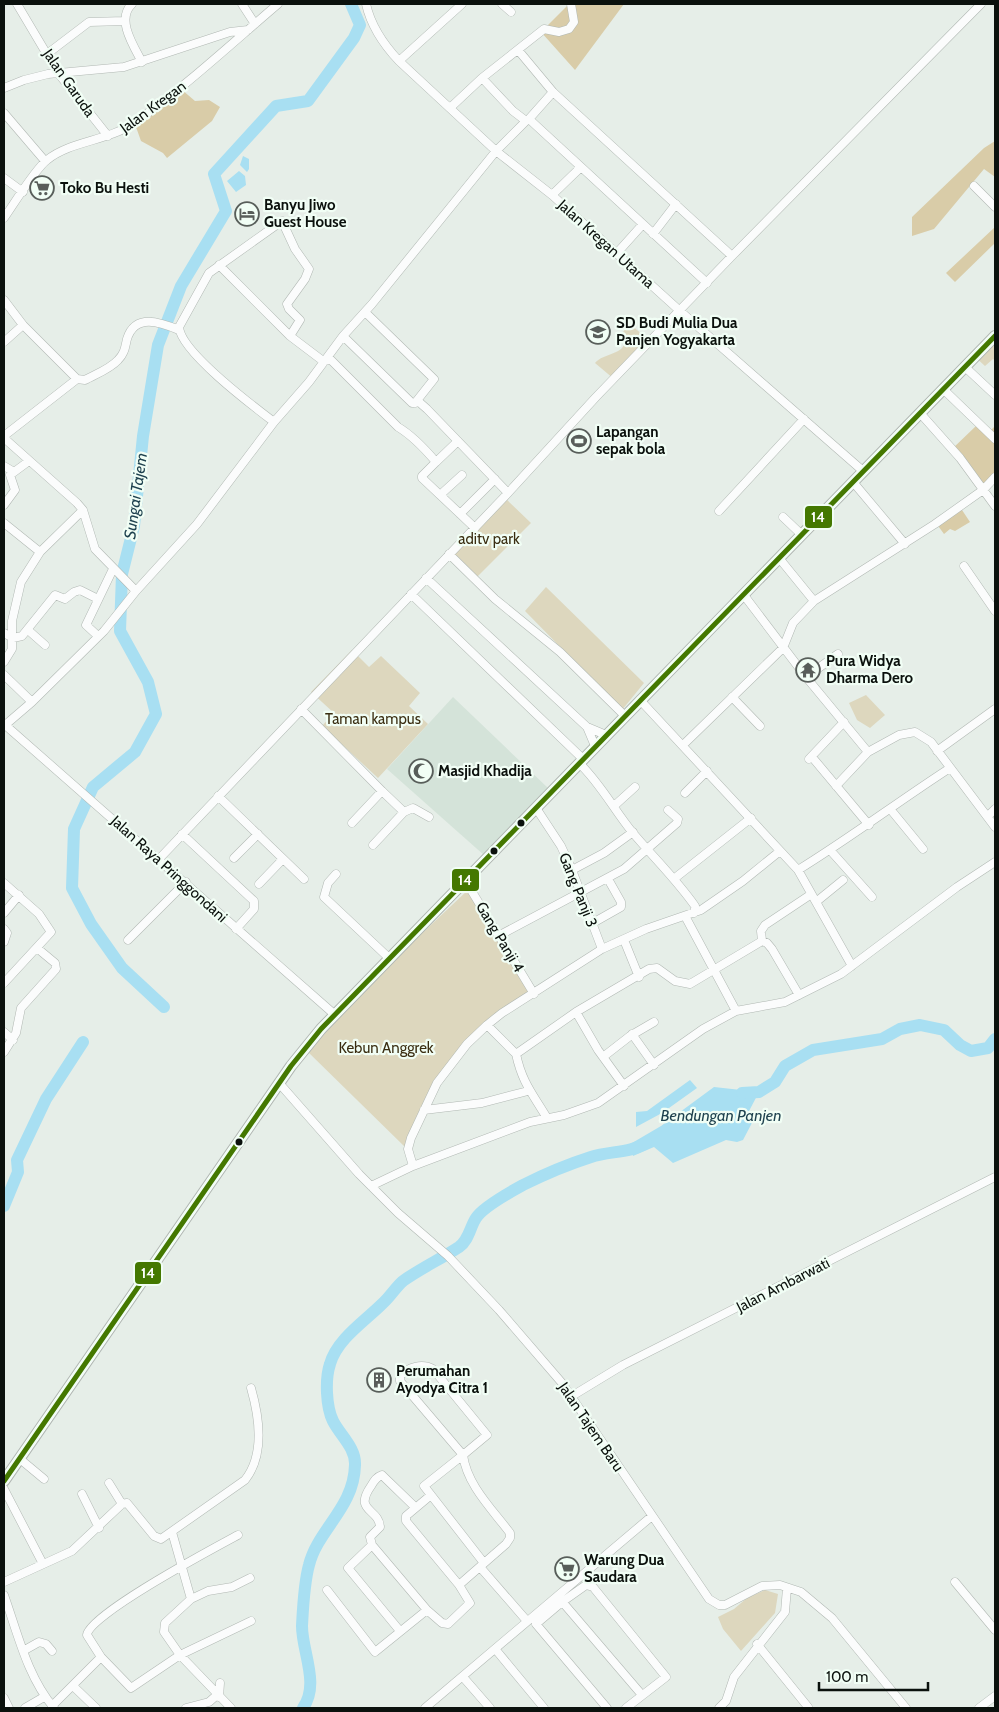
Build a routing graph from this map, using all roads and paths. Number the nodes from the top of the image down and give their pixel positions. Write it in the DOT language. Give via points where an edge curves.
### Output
graph roads {
  1 [pos="17,4"];
  2 [pos="132,4"];
  3 [pos="242,4"];
  4 [pos="278,4"];
  5 [pos="366,4"];
  6 [pos="462,4"];
  7 [pos="502,4"];
  8 [pos="570,4"];
  9 [pos="981,4"];
  10 [pos="511,12"];
  11 [pos="125,21"];
  12 [pos="255,24"];
  13 [pos="248,30"];
  14 [pos="518,50"];
  15 [pos="47,54"];
  16 [pos="399,60"];
  17 [pos="142,62"];
  18 [pos="58,73"];
  19 [pos="482,78"];
  20 [pos="4,88"];
  21 [pos="553,92"];
  22 [pos="450,107"];
  23 [pos="4,114"];
  24 [pos="108,136"];
  25 [pos="496,151"];
  26 [pos="45,161"];
  27 [pos="580,168"];
  28 [pos="4,178"];
  29 [pos="974,186"];
  30 [pos="23,192"];
  31 [pos="552,195"];
  32 [pos="676,204"];
  33 [pos="995,207"];
  34 [pos="4,218"];
  35 [pos="643,224"];
  36 [pos="653,234"];
  37 [pos="617,253"];
  38 [pos="732,256"];
  39 [pos="218,265"];
  40 [pos="707,283"];
  41 [pos="4,300"];
  42 [pos="680,311"];
  43 [pos="365,312"];
  44 [pos="23,325"];
  45 [pos="179,330"];
  46 [pos="290,336"];
  47 [pos="343,336"];
  48 [pos="995,336"];
  49 [pos="4,342"];
  50 [pos="323,362"];
  51 [pos="965,367"];
  52 [pos="77,379"];
  53 [pos="943,389"];
  54 [pos="995,395"];
  55 [pos="415,403"];
  56 [pos="920,413"];
  57 [pos="804,420"];
  58 [pos="274,422"];
  59 [pos="4,437"];
  60 [pos="995,439"];
  61 [pos="458,441"];
  62 [pos="29,461"];
  63 [pos="436,462"];
  64 [pos="4,466"];
  65 [pos="863,471"];
  66 [pos="14,472"];
  67 [pos="462,475"];
  68 [pos="995,477"];
  69 [pos="495,479"];
  70 [pos="853,482"];
  71 [pos="983,490"];
  72 [pos="508,492"];
  73 [pos="440,495"];
  74 [pos="4,505"];
  75 [pos="995,506"];
  76 [pos="83,510"];
  77 [pos="719,511"];
  78 [pos="460,514"];
  79 [pos="783,517"];
  80 [pos="4,523"];
  81 [pos="475,528"];
  82 [pos="802,534"];
  83 [pos="905,544"];
  84 [pos="40,552"];
  85 [pos="449,554"];
  86 [pos="778,558"];
  87 [pos="964,566"];
  88 [pos="114,570"];
  89 [pos="426,578"];
  90 [pos="136,591"];
  91 [pos="410,594"];
  92 [pos="744,594"];
  93 [pos="98,599"];
  94 [pos="814,601"];
  95 [pos="995,611"];
  96 [pos="28,630"];
  97 [pos="95,631"];
  98 [pos="4,633"];
  99 [pos="13,638"];
  100 [pos="45,645"];
  101 [pos="783,648"];
  102 [pos="838,654"];
  103 [pos="4,662"];
  104 [pos="4,675"];
  105 [pos="806,677"];
  106 [pos="732,697"];
  107 [pos="640,700"];
  108 [pos="32,702"];
  109 [pos="301,709"];
  110 [pos="995,709"];
  111 [pos="625,716"];
  112 [pos="844,722"];
  113 [pos="4,725"];
  114 [pos="760,726"];
  115 [pos="587,727"];
  116 [pos="606,735"];
  117 [pos="683,745"];
  118 [pos="595,746"];
  119 [pos="937,751"];
  120 [pos="868,752"];
  121 [pos="581,761"];
  122 [pos="950,768"];
  123 [pos="707,771"];
  124 [pos="836,786"];
  125 [pos="635,787"];
  126 [pos="382,791"];
  127 [pos="685,793"];
  128 [pos="218,796"];
  129 [pos="614,806"];
  130 [pos="536,808"];
  131 [pos="995,809"];
  132 [pos="668,810"];
  133 [pos="891,810"];
  134 [pos="404,812"];
  135 [pos="988,816"];
  136 [pos="429,817"];
  137 [pos="751,818"];
  138 [pos="352,823"];
  139 [pos="869,825"];
  140 [pos="995,828"];
  141 [pos="633,832"];
  142 [pos="182,834"];
  143 [pos="258,834"];
  144 [pos="373,845"];
  145 [pos="923,849"];
  146 [pos="649,850"];
  147 [pos="830,850"];
  148 [pos="780,851"];
  149 [pos="234,858"];
  150 [pos="159,859"];
  151 [pos="283,859"];
  152 [pos="995,862"];
  153 [pos="572,870"];
  154 [pos="798,870"];
  155 [pos="336,874"];
  156 [pos="675,878"];
  157 [pos="304,879"];
  158 [pos="608,879"];
  159 [pos="465,880"];
  160 [pos="843,880"];
  161 [pos="186,882"];
  162 [pos="4,883"];
  163 [pos="259,884"];
  164 [pos="579,894"];
  165 [pos="19,895"];
  166 [pos="810,895"];
  167 [pos="872,897"];
  168 [pos="816,902"];
  169 [pos="4,912"];
  170 [pos="694,913"];
  171 [pos="685,916"];
  172 [pos="591,924"];
  173 [pos="236,928"];
  174 [pos="4,929"];
  175 [pos="500,935"];
  176 [pos="128,940"];
  177 [pos="624,940"];
  178 [pos="762,941"];
  179 [pos="4,942"];
  180 [pos="36,948"];
  181 [pos="602,949"];
  182 [pos="389,958"];
  183 [pos="852,966"];
  184 [pos="715,970"];
  185 [pos="639,977"];
  186 [pos="4,983"];
  187 [pos="534,994"];
  188 [pos="798,995"];
  189 [pos="736,1011"];
  190 [pos="576,1012"];
  191 [pos="334,1014"];
  192 [pos="654,1022"];
  193 [pos="487,1025"];
  194 [pos="4,1032"];
  195 [pos="632,1034"];
  196 [pos="13,1040"];
  197 [pos="4,1052"];
  198 [pos="516,1054"];
  199 [pos="603,1057"];
  200 [pos="654,1065"];
  201 [pos="280,1083"];
  202 [pos="624,1086"];
  203 [pos="528,1091"];
  204 [pos="424,1110"];
  205 [pos="547,1118"];
  206 [pos="413,1166"];
  207 [pos="995,1177"];
  208 [pos="371,1186"];
  209 [pos="251,1388"];
  210 [pos="572,1396"];
  211 [pos="463,1455"];
  212 [pos="20,1459"];
  213 [pos="44,1479"];
  214 [pos="4,1481"];
  215 [pos="109,1483"];
  216 [pos="4,1489"];
  217 [pos="82,1494"];
  218 [pos="430,1494"];
  219 [pos="122,1504"];
  220 [pos="415,1507"];
  221 [pos="652,1516"];
  222 [pos="99,1528"];
  223 [pos="172,1532"];
  224 [pos="238,1535"];
  225 [pos="372,1545"];
  226 [pos="43,1564"];
  227 [pos="482,1565"];
  228 [pos="182,1566"];
  229 [pos="250,1578"];
  230 [pos="4,1582"];
  231 [pos="954,1582"];
  232 [pos="460,1585"];
  233 [pos="787,1588"];
  234 [pos="327,1590"];
  235 [pos="4,1595"];
  236 [pos="191,1599"];
  237 [pos="559,1599"];
  238 [pos="427,1610"];
  239 [pos="251,1621"];
  240 [pos="527,1621"];
  241 [pos="995,1630"];
  242 [pos="400,1631"];
  243 [pos="757,1644"];
  244 [pos="496,1650"];
  245 [pos="23,1651"];
  246 [pos="52,1651"];
  247 [pos="180,1655"];
  248 [pos="101,1657"];
  249 [pos="463,1677"];
  250 [pos="220,1683"];
  251 [pos="73,1686"];
  252 [pos="642,1695"];
  253 [pos="218,1696"];
  254 [pos="995,1696"];
  255 [pos="44,1697"];
  256 [pos="4,1698"];
  257 [pos="726,1701"];
  258 [pos="53,1707"];
  259 [pos="808,1707"];
  260 [pos="9,1708"];
  261 [pos="25,1708"];
  262 [pos="96,1708"];
  263 [pos="186,1708"];
  264 [pos="231,1708"];
  265 [pos="425,1708"];
  266 [pos="490,1708"];
  267 [pos="544,1708"];
  268 [pos="607,1708"];
  269 [pos="626,1708"];
  270 [pos="719,1708"];
  271 [pos="732,1708"];
  272 [pos="906,1708"];
  273 [pos="979,1708"];
  1 -- 15 [label="street, Jalan Garuda"];
  2 -- 11 [label="street" via="125,11"];
  3 -- 12 [label="street"];
  4 -- 12 [label="street, Jalan Kregan"];
  5 -- 16 [label="street, Jalan Kregan Utama" via="374,28"];
  6 -- 16 [label="street"];
  7 -- 10 [label="street"];
  8 -- 14 [label="street" via="574,22 569,29 559,32 544,28"];
  9 -- 38 [label="street"];
  11 -- 15 [label="street" via="89,22"];
  11 -- 17 [label="street"];
  12 -- 13 [label="street, Jalan Kregan"];
  13 -- 17 [label="street" via="230,32"];
  13 -- 24 [label="street, Jalan Kregan" via="134,123"];
  14 -- 19 [label="street"];
  14 -- 21 [label="street"];
  15 -- 18 [label="street, Jalan Garuda"];
  16 -- 22 [label="street, Jalan Kregan Utama"];
  17 -- 18 [label="street" via="107,70"];
  18 -- 20 [label="street" via="36,76"];
  18 -- 24 [label="street, Jalan Garuda"];
  19 -- 22 [label="street"];
  19 -- 25 [label="street" via="526,121"];
  21 -- 27 [label="street" via="529,119"];
  21 -- 32 [label="street"];
  22 -- 25 [label="street, Jalan Kregan Utama"];
  23 -- 26 [label="street"];
  24 -- 26 [label="street, Jalan Kregan"];
  25 -- 31 [label="street, Jalan Kregan Utama"];
  25 -- 43 [label="street"];
  26 -- 30 [label="street, Jalan Kregan"];
  27 -- 31 [label="street"];
  27 -- 35 [label="street"];
  28 -- 30 [label="street"];
  29 -- 33 [label="street"];
  30 -- 34 [label="street, Jalan Kregan"];
  31 -- 37 [label="street, Jalan Kregan Utama"];
  32 -- 36 [label="street"];
  32 -- 38 [label="street"];
  35 -- 36 [label="street"];
  35 -- 37 [label="street"];
  36 -- 40 [label="street"];
  37 -- 42 [label="street, Jalan Kregan Utama"];
  38 -- 40 [label="street"];
  39 -- 45 [label="street" via="200,287"];
  39 -- 46 [label="street"];
  39 -- 46 [label="street" via="282,221 309,269 306,279 287,304 300,320"];
  40 -- 42 [label="street"];
  41 -- 44 [label="street"];
  42 -- 57 [label="street, Jalan Kregan Utama"];
  42 -- 72 [label="street"];
  43 -- 47 [label="street"];
  43 -- 55 [label="street" via="434,379"];
  44 -- 49 [label="street"];
  44 -- 52 [label="street"];
  45 -- 52 [label="street" via="147,320 131,329 125,351 113,365 85,380"];
  45 -- 58 [label="street" via="200,360"];
  46 -- 50 [label="street"];
  47 -- 50 [label="street"];
  47 -- 55 [label="street" via="391,385"];
  48 -- 51 [label="main road"];
  50 -- 58 [label="street"];
  50 -- 63 [label="street" via="331,360"];
  51 -- 53 [label="main road"];
  51 -- 54 [label="street"];
  52 -- 59 [label="street"];
  53 -- 56 [label="main road"];
  53 -- 60 [label="street"];
  55 -- 61 [label="street" via="419,402 427,409"];
  56 -- 65 [label="main road"];
  56 -- 71 [label="street"];
  57 -- 65 [label="street, Jalan Kregan Utama"];
  57 -- 77 [label="street"];
  58 -- 90 [label="street" via="196,524"];
  59 -- 62 [label="street"];
  61 -- 63 [label="street"];
  61 -- 69 [label="street"];
  62 -- 66 [label="street"];
  62 -- 76 [label="street"];
  63 -- 73 [label="street" via="422,477"];
  64 -- 66 [label="street"];
  65 -- 70 [label="main road"];
  66 -- 74 [label="street" via="9,478 15,490"];
  67 -- 73 [label="street"];
  68 -- 71 [label="street"];
  69 -- 72 [label="street"];
  69 -- 78 [label="street"];
  70 -- 82 [label="main road"];
  70 -- 83 [label="street"];
  71 -- 75 [label="street"];
  71 -- 83 [label="street"];
  72 -- 81 [label="street"];
  73 -- 78 [label="street"];
  76 -- 84 [label="street"];
  76 -- 88 [label="street" via="95,549"];
  78 -- 81 [label="street"];
  79 -- 82 [label="street"];
  80 -- 84 [label="street"];
  81 -- 85 [label="street"];
  82 -- 86 [label="main road"];
  83 -- 94 [label="street"];
  84 -- 99 [label="street" via="21,582 12,621"];
  85 -- 89 [label="street"];
  85 -- 111 [label="street" via="495,598 560,652"];
  86 -- 92 [label="main road"];
  86 -- 94 [label="street"];
  87 -- 95 [label="street"];
  88 -- 90 [label="street"];
  88 -- 93 [label="street"];
  89 -- 91 [label="street"];
  89 -- 115 [label="street"];
  90 -- 97 [label="street"];
  91 -- 109 [label="street"];
  91 -- 121 [label="street"];
  92 -- 101 [label="street"];
  92 -- 107 [label="main road"];
  93 -- 96 [label="street" via="80,590 64,599 55,595"];
  93 -- 97 [label="street"];
  94 -- 101 [label="street" via="793,623"];
  96 -- 99 [label="street"];
  96 -- 100 [label="street"];
  97 -- 108 [label="street"];
  98 -- 99 [label="street"];
  99 -- 103 [label="street" via="12,649"];
  101 -- 105 [label="street"];
  101 -- 106 [label="street"];
  102 -- 105 [label="street"];
  104 -- 108 [label="street"];
  105 -- 112 [label="street"];
  106 -- 114 [label="street"];
  106 -- 117 [label="street"];
  107 -- 111 [label="main road"];
  107 -- 117 [label="street"];
  108 -- 113 [label="street"];
  109 -- 126 [label="street"];
  109 -- 128 [label="street"];
  110 -- 119 [label="street"];
  111 -- 116 [label="main road"];
  112 -- 120 [label="street"];
  112 -- 124 [label="street" via="810,758"];
  113 -- 150 [label="street, Jalan Raya Pringgondani"];
  115 -- 116 [label="street"];
  115 -- 118 [label="street"];
  116 -- 118 [label="main road"];
  117 -- 123 [label="street"];
  118 -- 121 [label="main road"];
  119 -- 120 [label="street" via="925,737 910,731"];
  119 -- 122 [label="street"];
  120 -- 124 [label="street"];
  121 -- 129 [label="street"];
  121 -- 130 [label="main road"];
  122 -- 133 [label="street" via="913,791"];
  122 -- 135 [label="street"];
  123 -- 127 [label="street"];
  123 -- 137 [label="street"];
  124 -- 139 [label="street"];
  125 -- 129 [label="street"];
  126 -- 134 [label="street"];
  126 -- 138 [label="street"];
  128 -- 142 [label="street"];
  128 -- 143 [label="street"];
  129 -- 141 [label="street"];
  130 -- 153 [label="street, Gang Panji 3" via="561,846"];
  130 -- 159 [label="main road"];
  131 -- 135 [label="street"];
  132 -- 146 [label="street" via="678,821"];
  133 -- 139 [label="street"];
  133 -- 145 [label="street"];
  134 -- 136 [label="street" via="413,808"];
  134 -- 144 [label="street"];
  135 -- 140 [label="street"];
  137 -- 148 [label="street"];
  137 -- 156 [label="street"];
  139 -- 147 [label="street"];
  141 -- 146 [label="street"];
  141 -- 153 [label="street"];
  142 -- 150 [label="street"];
  142 -- 173 [label="street" via="254,901 254,909"];
  143 -- 149 [label="street"];
  143 -- 151 [label="street"];
  146 -- 156 [label="street"];
  146 -- 158 [label="street"];
  147 -- 154 [label="street"];
  147 -- 167 [label="street"];
  148 -- 154 [label="street"];
  148 -- 170 [label="street" via="722,896"];
  150 -- 161 [label="street, Jalan Raya Pringgondani"];
  151 -- 157 [label="street"];
  151 -- 163 [label="street"];
  152 -- 183 [label="street"];
  153 -- 164 [label="street, Gang Panji 3"];
  154 -- 166 [label="street"];
  155 -- 182 [label="street" via="328,883 324,897"];
  156 -- 170 [label="street" via="695,906"];
  158 -- 164 [label="street"];
  158 -- 172 [label="street" via="621,907"];
  159 -- 175 [label="street, Gang Panji 4"];
  159 -- 182 [label="main road"];
  160 -- 168 [label="street"];
  161 -- 173 [label="street, Jalan Raya Pringgondani"];
  161 -- 176 [label="street"];
  162 -- 165 [label="street"];
  164 -- 172 [label="street, Gang Panji 3"];
  164 -- 175 [label="street"];
  165 -- 169 [label="street"];
  165 -- 180 [label="street" via="50,930 50,935"];
  166 -- 168 [label="street"];
  166 -- 178 [label="street" via="765,925 761,931"];
  168 -- 183 [label="street"];
  170 -- 171 [label="street"];
  171 -- 177 [label="street"];
  171 -- 184 [label="street"];
  172 -- 181 [label="street, Gang Panji 3"];
  173 -- 191 [label="street, Jalan Raya Pringgondani"];
  174 -- 179 [label="street" via="7,933"];
  175 -- 187 [label="street, Gang Panji 4"];
  177 -- 181 [label="street"];
  177 -- 185 [label="street"];
  178 -- 184 [label="street"];
  178 -- 188 [label="street" via="772,948"];
  180 -- 186 [label="street"];
  180 -- 196 [label="street" via="56,967 21,1008"];
  181 -- 187 [label="street"];
  182 -- 191 [label="main road"];
  183 -- 188 [label="street"];
  184 -- 185 [label="street" via="687,985 675,981 658,968 649,969"];
  184 -- 189 [label="street"];
  185 -- 190 [label="street"];
  187 -- 193 [label="street"];
  188 -- 189 [label="street" via="785,1002"];
  189 -- 200 [label="street" via="703,1029"];
  190 -- 198 [label="street"];
  190 -- 199 [label="street"];
  191 -- 201 [label="main road"];
  192 -- 195 [label="street"];
  193 -- 198 [label="street"];
  193 -- 204 [label="street" via="449,1066"];
  194 -- 196 [label="street"];
  195 -- 199 [label="street"];
  195 -- 200 [label="street"];
  196 -- 197 [label="street"];
  198 -- 203 [label="street"];
  199 -- 202 [label="street"];
  200 -- 202 [label="street"];
  201 -- 208 [label="street, Jalan Tajem Baru"];
  201 -- 212 [label="main road"];
  202 -- 205 [label="street" via="581,1111"];
  203 -- 204 [label="street" via="482,1103"];
  203 -- 205 [label="street"];
  204 -- 206 [label="street" via="408,1149"];
  205 -- 206 [label="street"];
  206 -- 208 [label="street"];
  207 -- 210 [label="street, Jalan Ambarwati" via="632,1360"];
  208 -- 210 [label="street, Jalan Tajem Baru" via="448,1256"];
  209 -- 223 [label="street" via="258,1430 254,1469 245,1480"];
  210 -- 221 [label="street, Jalan Tajem Baru"];
  211 -- 211 [label="street" via="487,1435 434,1369 422,1366 403,1372 400,1381"];
  211 -- 218 [label="street" via="424,1486"];
  211 -- 227 [label="street" via="470,1480 510,1534 508,1542"];
  212 -- 213 [label="street"];
  212 -- 214 [label="main road"];
  215 -- 219 [label="street"];
  216 -- 226 [label="street"];
  217 -- 222 [label="street"];
  218 -- 220 [label="street"];
  218 -- 227 [label="street"];
  219 -- 222 [label="street"];
  219 -- 223 [label="street" via="126,1503 156,1537 161,1539"];
  220 -- 225 [label="street" via="379,1476 364,1502 381,1524 370,1537"];
  220 -- 232 [label="street" via="406,1516 406,1521"];
  221 -- 233 [label="street, Jalan Tajem Baru" via="714,1603 732,1603 762,1586"];
  221 -- 237 [label="street"];
  222 -- 226 [label="street" via="72,1551"];
  223 -- 228 [label="street"];
  224 -- 228 [label="street"];
  225 -- 238 [label="street"];
  225 -- 242 [label="street" via="348,1568"];
  226 -- 230 [label="street"];
  227 -- 232 [label="street"];
  227 -- 240 [label="street"];
  228 -- 236 [label="street"];
  228 -- 248 [label="street" via="125,1600 88,1629 86,1635"];
  229 -- 236 [label="street"];
  231 -- 241 [label="street"];
  232 -- 238 [label="street" via="470,1603 448,1624"];
  233 -- 243 [label="street" via="785,1612"];
  233 -- 272 [label="street, Jalan Tajem Baru" via="801,1592 822,1608"];
  234 -- 242 [label="street" via="375,1652"];
  235 -- 245 [label="street"];
  236 -- 247 [label="street" via="164,1626 164,1632"];
  237 -- 240 [label="street"];
  237 -- 252 [label="street"];
  237 -- 252 [label="street" via="583,1586 593,1588 665,1674 663,1680"];
  237 -- 268 [label="street" via="536,1624"];
  238 -- 242 [label="street"];
  239 -- 247 [label="street"];
  240 -- 244 [label="street"];
  243 -- 257 [label="street" via="734,1677"];
  243 -- 259 [label="street"];
  244 -- 249 [label="street"];
  244 -- 267 [label="street"];
  245 -- 246 [label="street" via="39,1642"];
  245 -- 255 [label="street"];
  247 -- 248 [label="street" via="131,1688"];
  247 -- 253 [label="street"];
  248 -- 251 [label="street"];
  249 -- 265 [label="street"];
  249 -- 266 [label="street"];
  250 -- 253 [label="street"];
  251 -- 258 [label="street"];
  251 -- 262 [label="street"];
  252 -- 269 [label="street"];
  253 -- 263 [label="street"];
  253 -- 264 [label="street"];
  254 -- 273 [label="street"];
  255 -- 258 [label="street"];
  255 -- 261 [label="street"];
  256 -- 260 [label="street"];
  257 -- 270 [label="street"];
  257 -- 271 [label="street"];
}
